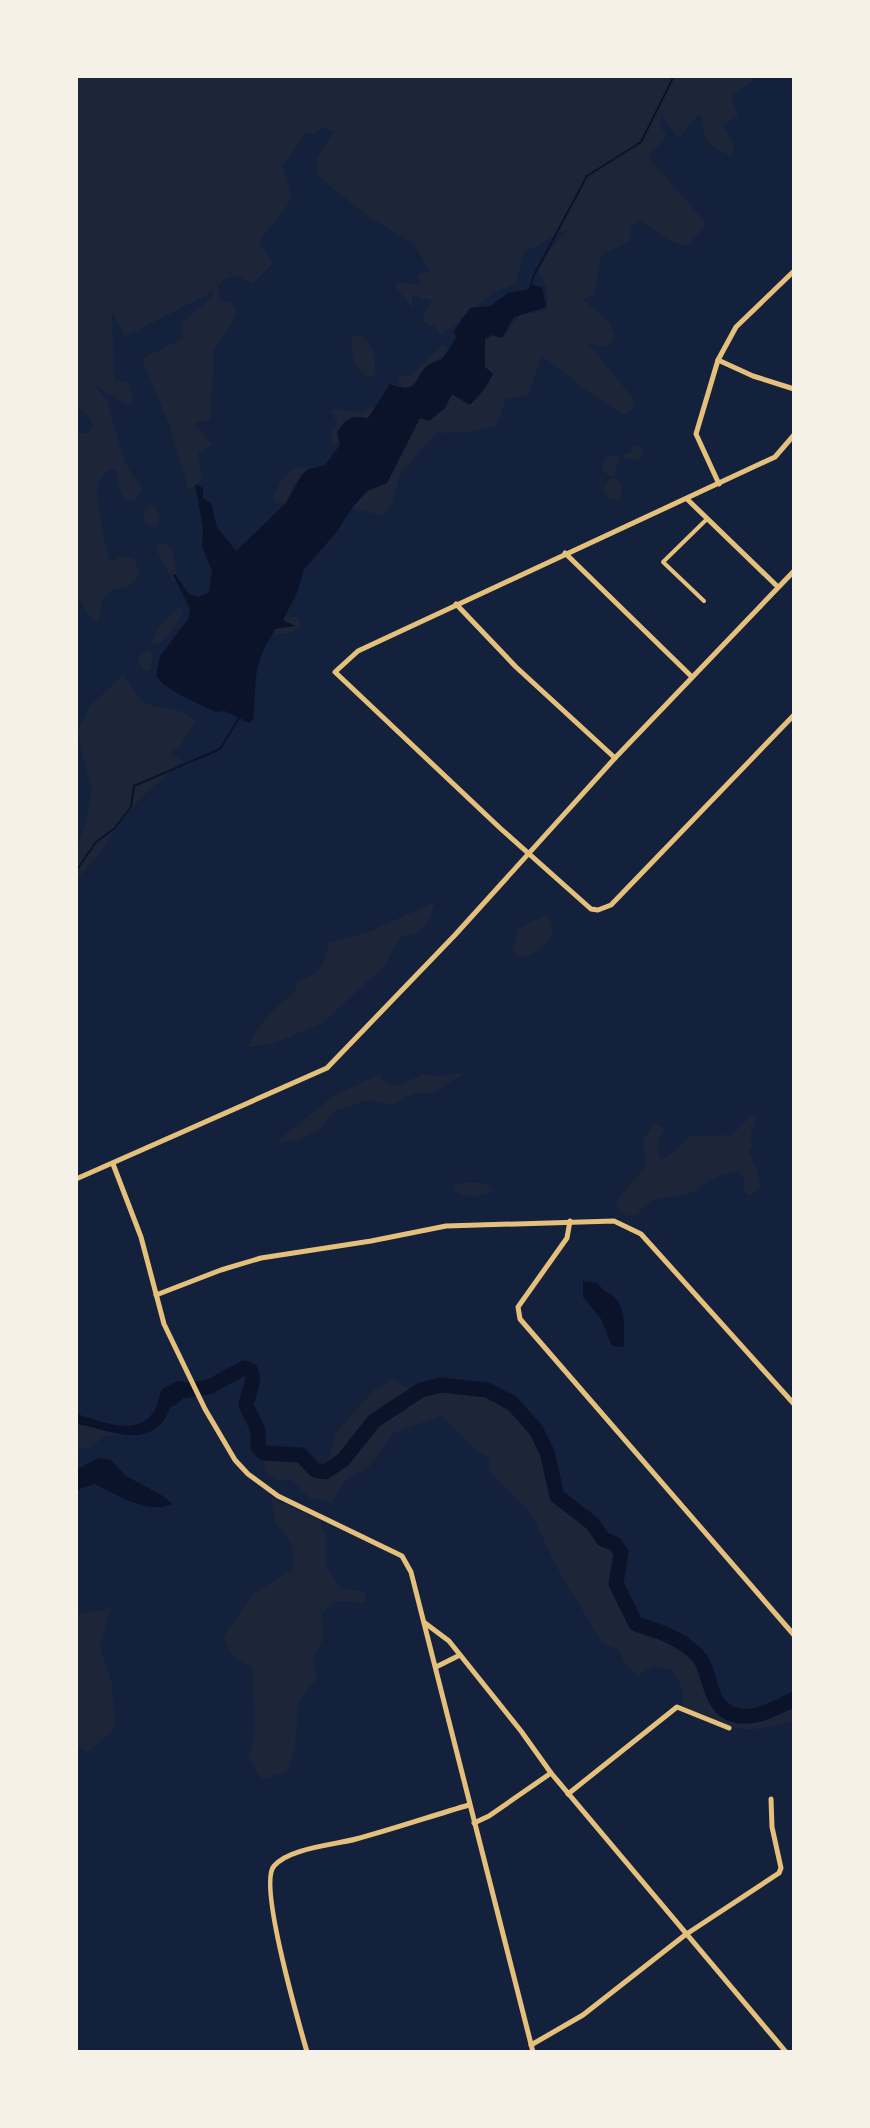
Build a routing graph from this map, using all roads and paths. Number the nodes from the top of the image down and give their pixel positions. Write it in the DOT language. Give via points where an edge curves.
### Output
graph roads {
  1 [pos="794,271"];
  2 [pos="718,360"];
  3 [pos="794,389"];
  4 [pos="794,435"];
  5 [pos="719,484"];
  6 [pos="687,499"];
  7 [pos="707,519"];
  8 [pos="566,553"];
  9 [pos="794,571"];
  10 [pos="778,586"];
  11 [pos="704,601"];
  12 [pos="456,604"];
  13 [pos="691,676"];
  14 [pos="794,715"];
  15 [pos="615,758"];
  16 [pos="530,852"];
  17 [pos="113,1164"];
  18 [pos="76,1179"];
  19 [pos="570,1221"];
  20 [pos="156,1295"];
  21 [pos="794,1404"];
  22 [pos="426,1623"];
  23 [pos="794,1635"];
  24 [pos="460,1655"];
  25 [pos="436,1667"];
  26 [pos="729,1728"];
  27 [pos="551,1773"];
  28 [pos="568,1794"];
  29 [pos="771,1799"];
  30 [pos="469,1805"];
  31 [pos="474,1824"];
  32 [pos="685,1935"];
  33 [pos="532,2048"];
  34 [pos="307,2052"];
  35 [pos="786,2052"];
  1 -- 2 [label="street" via="736,327"];
  2 -- 3 [label="street"];
  2 -- 5 [label="street" via="696,434"];
  4 -- 5 [label="street" via="775,457"];
  5 -- 6 [label="street"];
  6 -- 7 [label="street"];
  6 -- 8 [label="street"];
  7 -- 10 [label="street"];
  7 -- 11 [label="street" via="663,562"];
  8 -- 12 [label="street"];
  8 -- 13 [label="street"];
  9 -- 10 [label="street"];
  10 -- 13 [label="street"];
  12 -- 15 [label="street" via="516,667"];
  12 -- 16 [label="street" via="358,651 335,672"];
  13 -- 15 [label="street"];
  14 -- 16 [label="street" via="605,909 591,909"];
  15 -- 16 [label="street"];
  16 -- 17 [label="street" via="327,1068"];
  17 -- 18 [label="street"];
  17 -- 20 [label="street" via="141,1237"];
  19 -- 20 [label="street" via="446,1226 261,1258"];
  19 -- 21 [label="street" via="614,1221 641,1234"];
  19 -- 23 [label="street" via="567,1238 518,1307 520,1319"];
  20 -- 22 [label="street" via="184,1368 235,1460 263,1486 402,1556"];
  22 -- 24 [label="street" via="439,1631"];
  22 -- 25 [label="street"];
  24 -- 25 [label="street"];
  24 -- 27 [label="street"];
  25 -- 30 [label="street"];
  26 -- 28 [label="street" via="677,1707"];
  27 -- 28 [label="street"];
  27 -- 31 [label="street"];
  28 -- 32 [label="street"];
  29 -- 32 [label="street" via="779,1873"];
  30 -- 31 [label="street"];
  30 -- 34 [label="street" via="308,1850 274,1865 270,1883 276,1933"];
  31 -- 33 [label="street"];
  32 -- 33 [label="street" via="583,2015"];
  32 -- 35 [label="street"];
}
